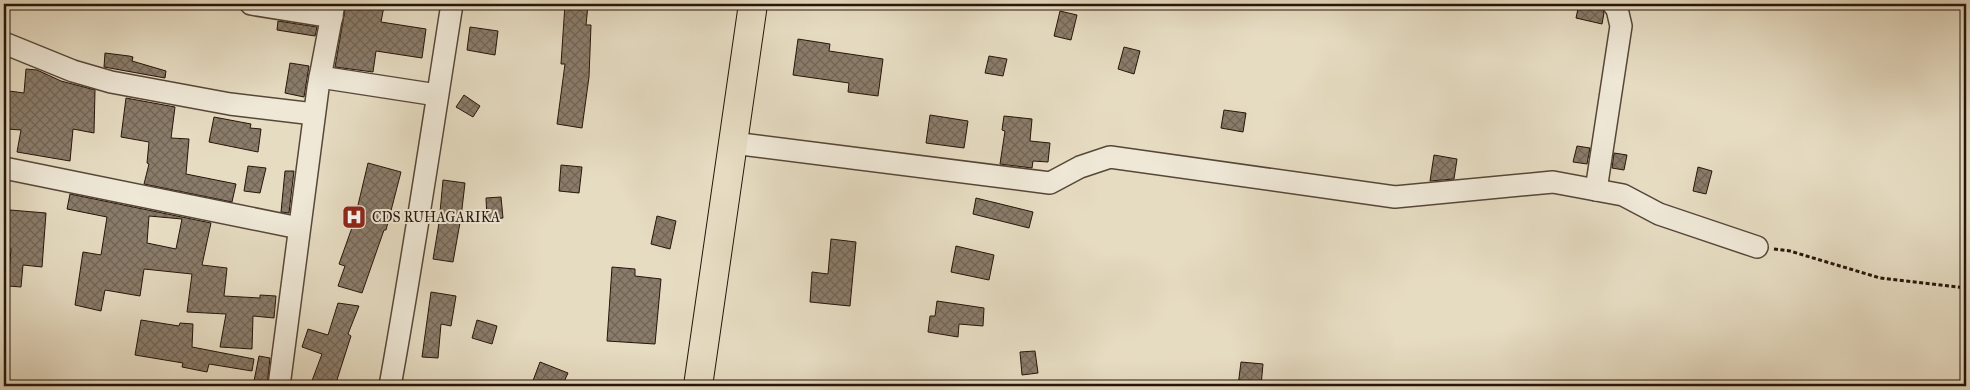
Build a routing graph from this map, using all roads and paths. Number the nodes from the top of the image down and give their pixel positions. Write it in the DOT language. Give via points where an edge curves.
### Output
graph roads {
  1 [pos="251,4"];
  2 [pos="452,4"];
  3 [pos="753,4"];
  4 [pos="1613,4"];
  5 [pos="333,10"];
  6 [pos="4,43"];
  7 [pos="320,77"];
  8 [pos="438,95"];
  9 [pos="314,114"];
  10 [pos="733,143"];
  11 [pos="4,168"];
  12 [pos="1596,190"];
  13 [pos="299,228"];
  14 [pos="1757,248"];
  15 [pos="1966,288"];
  16 [pos="279,386"];
  17 [pos="390,386"];
  18 [pos="698,386"];
  1 -- 5 [label="street"];
  2 -- 8 [label="street"];
  3 -- 10 [label="main road"];
  4 -- 12 [label="street" via="1621,26"];
  5 -- 7 [label="street"];
  6 -- 9 [label="street" via="110,82 230,104"];
  7 -- 8 [label="street"];
  7 -- 9 [label="street"];
  8 -- 17 [label="street"];
  9 -- 13 [label="street"];
  10 -- 12 [label="street" via="1050,183 1080,167 1110,157 1395,197 1553,182"];
  10 -- 18 [label="main road"];
  11 -- 13 [label="street"];
  12 -- 14 [label="street" via="1623,195 1659,214"];
  13 -- 16 [label="street"];
  14 -- 15 [label="path" via="1790,251 1880,278"];
}
